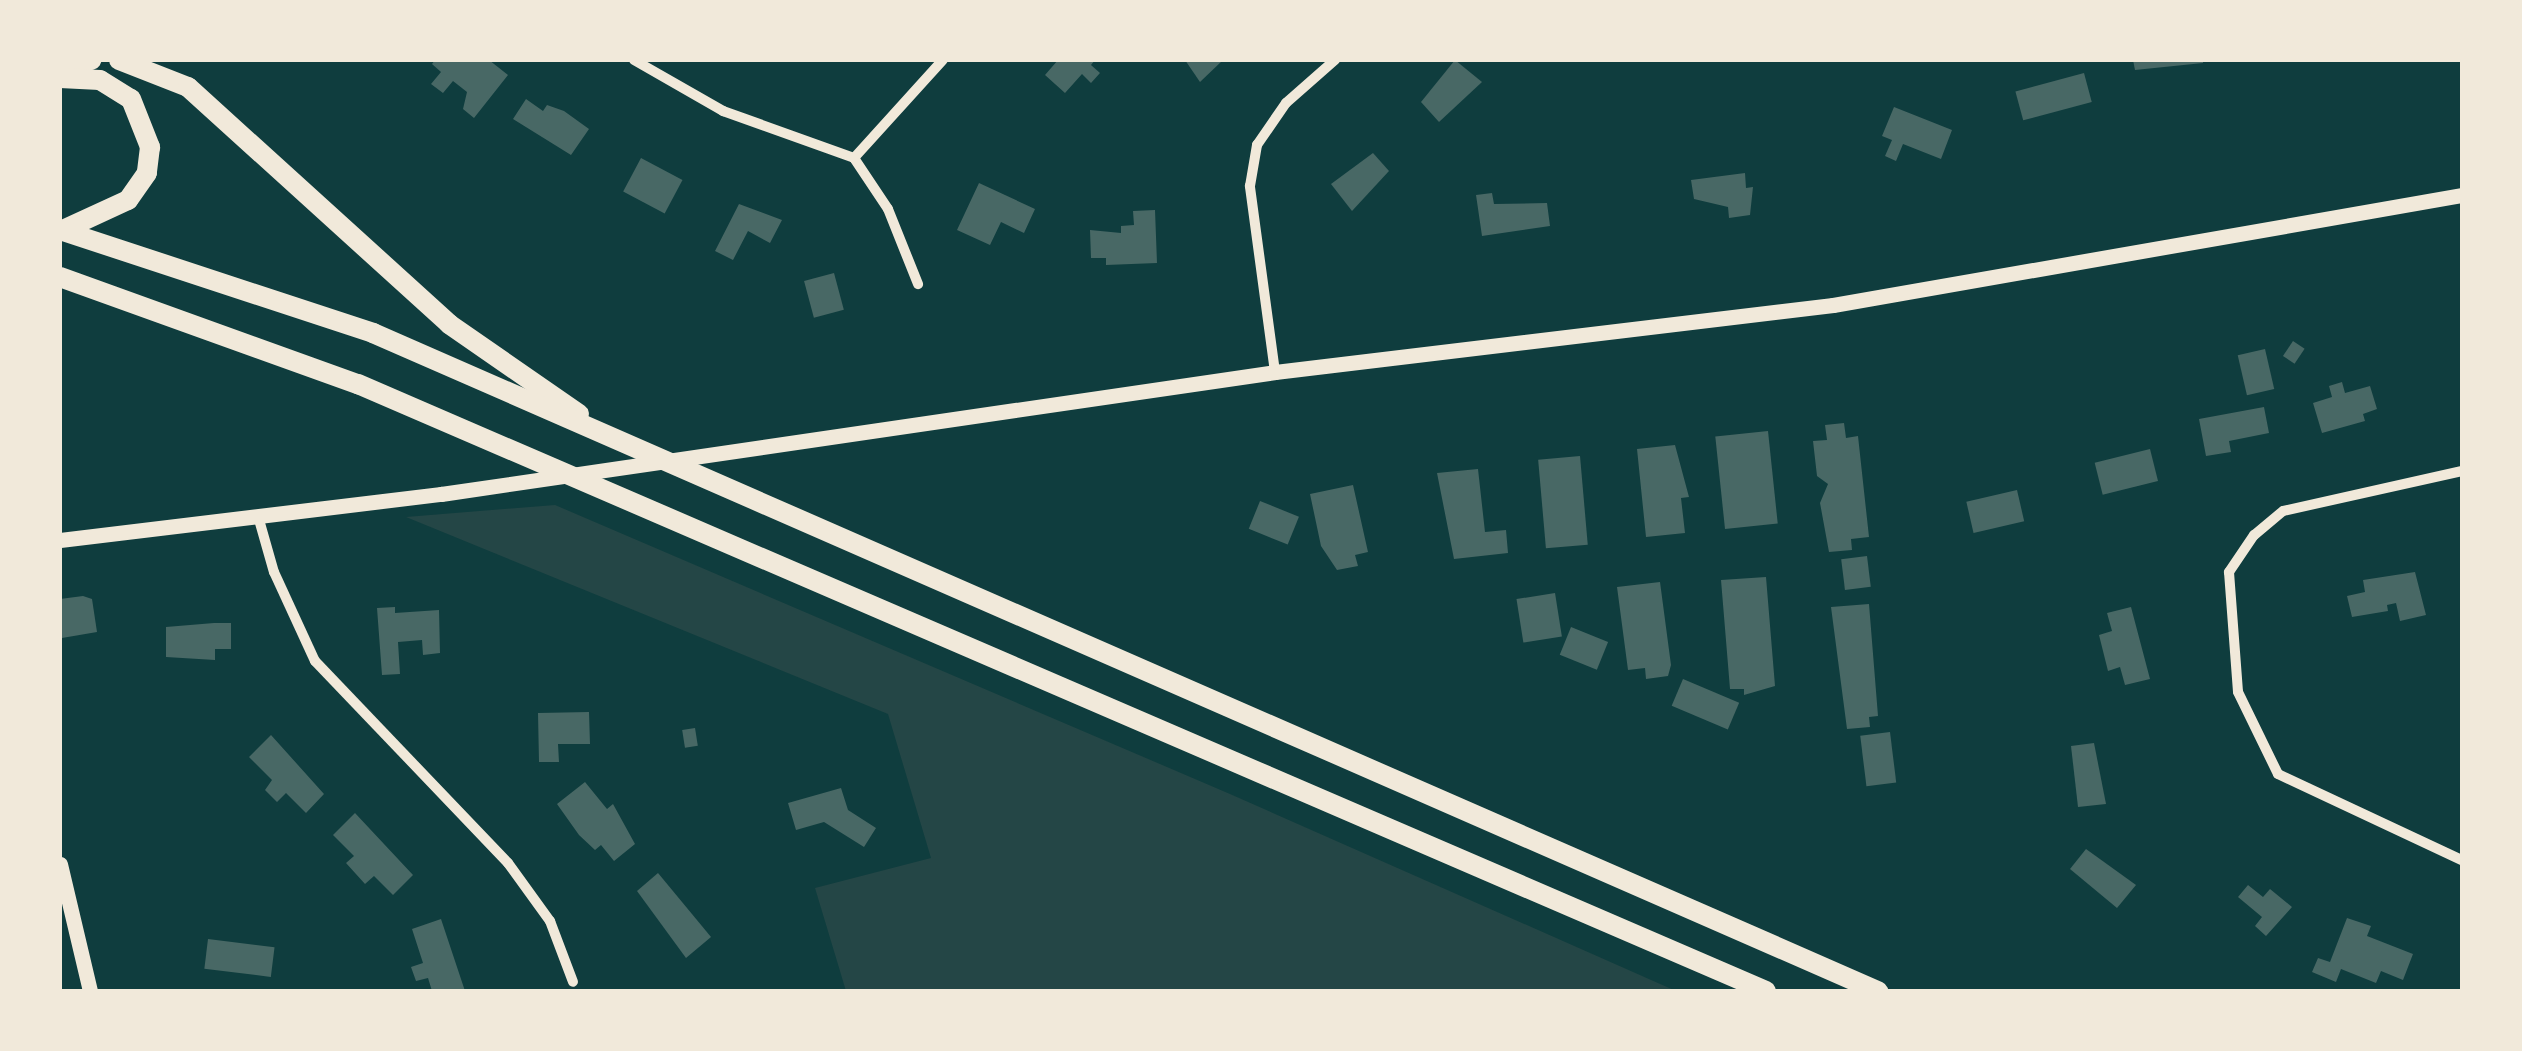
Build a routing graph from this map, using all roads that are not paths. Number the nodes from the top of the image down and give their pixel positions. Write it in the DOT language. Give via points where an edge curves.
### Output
graph roads {
  1 [pos="91,60"];
  2 [pos="119,60"];
  3 [pos="634,60"];
  4 [pos="942,60"];
  5 [pos="1335,60"];
  6 [pos="60,66"];
  7 [pos="60,78"];
  8 [pos="854,158"];
  9 [pos="2462,194"];
  10 [pos="61,230"];
  11 [pos="60,278"];
  12 [pos="918,284"];
  13 [pos="1275,372"];
  14 [pos="622,444"];
  15 [pos="2462,472"];
  16 [pos="258,516"];
  17 [pos="60,540"];
  18 [pos="2462,860"];
  19 [pos="60,864"];
  20 [pos="573,982"];
  21 [pos="90,991"];
  22 [pos="1766,991"];
  23 [pos="1878,991"];
  1 -- 6 [label="highway"];
  2 -- 14 [label="highway" via="188,87 449,324"];
  3 -- 8 [label="street" via="723,111"];
  4 -- 8 [label="street"];
  5 -- 13 [label="street" via="1286,103 1257,145 1250,186"];
  7 -- 10 [label="highway" via="100,80 131,99 150,147 147,173 128,200"];
  8 -- 12 [label="street" via="888,209"];
  9 -- 13 [label="main road" via="1832,306"];
  10 -- 14 [label="highway" via="372,332"];
  11 -- 22 [label="highway" via="464,428"];
  13 -- 16 [label="main road"];
  14 -- 23 [label="highway"];
  15 -- 18 [label="street" via="2283,511 2254,534 2228,572 2238,692 2278,774"];
  16 -- 17 [label="main road"];
  16 -- 20 [label="street" via="274,572 315,661 508,863 550,921"];
  19 -- 21 [label="main road"];
}
